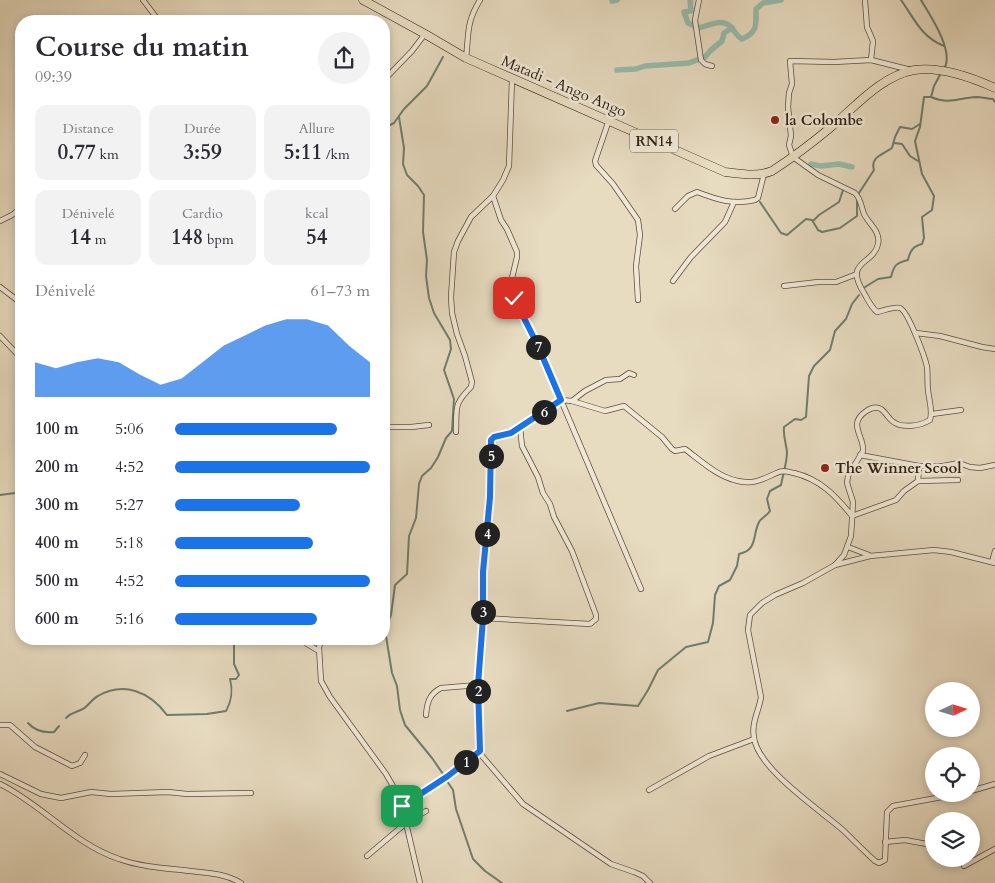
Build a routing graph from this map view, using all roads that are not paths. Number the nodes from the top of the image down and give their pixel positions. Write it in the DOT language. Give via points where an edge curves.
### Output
graph roads {
  1 [pos="143,0"];
  2 [pos="362,0"];
  3 [pos="480,0"];
  4 [pos="699,0"];
  5 [pos="865,0"];
  6 [pos="154,15"];
  7 [pos="390,15"];
  8 [pos="390,15"];
  9 [pos="425,34"];
  10 [pos="466,58"];
  11 [pos="871,60"];
  12 [pos="712,66"];
  13 [pos="914,70"];
  14 [pos="390,74"];
  15 [pos="512,79"];
  16 [pos="995,88"];
  17 [pos="609,120"];
  18 [pos="793,156"];
  19 [pos="764,174"];
  20 [pos="493,196"];
  21 [pos="734,202"];
  22 [pos="675,209"];
  23 [pos="15,213"];
  24 [pos="0,221"];
  25 [pos="857,274"];
  26 [pos="673,281"];
  27 [pos="784,286"];
  28 [pos="0,287"];
  29 [pos="15,298"];
  30 [pos="638,300"];
  31 [pos="916,333"];
  32 [pos="0,336"];
  33 [pos="995,349"];
  34 [pos="15,352"];
  35 [pos="634,375"];
  36 [pos="561,400"];
  37 [pos="572,401"];
  38 [pos="961,410"];
  39 [pos="932,414"];
  40 [pos="429,425"];
  41 [pos="390,427"];
  42 [pos="520,427"];
  43 [pos="456,432"];
  44 [pos="860,455"];
  45 [pos="995,465"];
  46 [pos="919,466"];
  47 [pos="958,480"];
  48 [pos="918,481"];
  49 [pos="852,516"];
  50 [pos="848,547"];
  51 [pos="995,552"];
  52 [pos="870,556"];
  53 [pos="993,563"];
  54 [pos="835,565"];
  55 [pos="641,589"];
  56 [pos="483,618"];
  57 [pos="309,645"];
  58 [pos="320,645"];
  59 [pos="319,651"];
  60 [pos="478,685"];
  61 [pos="426,715"];
  62 [pos="0,725"];
  63 [pos="754,739"];
  64 [pos="480,751"];
  65 [pos="85,755"];
  66 [pos="0,774"];
  67 [pos="0,784"];
  68 [pos="995,784"];
  69 [pos="980,788"];
  70 [pos="649,790"];
  71 [pos="251,793"];
  72 [pos="925,800"];
  73 [pos="402,806"];
  74 [pos="426,811"];
  75 [pos="406,823"];
  76 [pos="885,842"];
  77 [pos="925,844"];
  78 [pos="995,849"];
  79 [pos="367,856"];
  80 [pos="980,857"];
  81 [pos="241,883"];
  82 [pos="420,883"];
  83 [pos="650,883"];
  1 -- 6 [label="street"];
  2 -- 8 [label="highway, Matadi - Ango Ango / RN14"];
  3 -- 10 [label="street" via="468,24"];
  4 -- 12 [label="street" via="695,20 701,60"];
  5 -- 11 [label="street" via="867,27 872,41"];
  7 -- 9 [label="highway, Matadi - Ango Ango / RN14"];
  9 -- 10 [label="highway, Matadi - Ango Ango / RN14"];
  9 -- 14 [label="street"];
  10 -- 15 [label="highway, Matadi - Ango Ango / RN14"];
  11 -- 13 [label="street"];
  11 -- 18 [label="street" via="790,61 792,84 788,100 791,136 788,145"];
  13 -- 16 [label="highway, Matadi - Ango Ango / RN14" via="942,71"];
  13 -- 18 [label="highway, Matadi - Ango Ango / RN14" via="878,87"];
  15 -- 17 [label="highway, Matadi - Ango Ango / RN14"];
  15 -- 20 [label="street" via="509,166"];
  17 -- 19 [label="highway, Matadi - Ango Ango / RN14" via="725,172"];
  17 -- 30 [label="street" via="595,161 638,220"];
  18 -- 19 [label="highway, Matadi - Ango Ango / RN14"];
  18 -- 25 [label="street" via="818,175 859,197 879,243 858,268"];
  19 -- 21 [label="street" via="758,198"];
  20 -- 36 [label="street" via="517,252 511,282 514,298"];
  20 -- 43 [label="street" via="472,217 454,252 452,313 472,382 457,404"];
  21 -- 22 [label="street" via="716,200 697,192"];
  21 -- 26 [label="street" via="725,222"];
  23 -- 24 [label="street"];
  25 -- 27 [label="street" via="836,282"];
  25 -- 31 [label="street" via="860,288 877,312 901,308"];
  28 -- 29 [label="street"];
  31 -- 33 [label="street"];
  31 -- 39 [label="street" via="928,370"];
  32 -- 34 [label="street"];
  35 -- 37 [label="street" via="629,373 618,380 606,380"];
  36 -- 37 [label="street"];
  36 -- 42 [label="street"];
  36 -- 55 [label="street"];
  37 -- 49 [label="street" via="603,411 624,406 675,451 685,450 705,465 737,481 758,482 780,471 811,478 830,491"];
  38 -- 39 [label="street"];
  39 -- 44 [label="street" via="924,424 905,425 895,423 880,409 870,410 862,415 857,426 864,446"];
  40 -- 41 [label="street"];
  42 -- 56 [label="street" via="491,440"];
  42 -- 56 [label="street" via="522,446 572,551 596,619 590,624"];
  44 -- 46 [label="street"];
  44 -- 49 [label="street" via="847,483 853,502"];
  45 -- 46 [label="street" via="980,468 959,463"];
  46 -- 48 [label="street"];
  47 -- 48 [label="street"];
  48 -- 49 [label="street" via="896,500"];
  49 -- 50 [label="street"];
  50 -- 52 [label="street"];
  50 -- 54 [label="street"];
  51 -- 53 [label="street"];
  52 -- 53 [label="street" via="934,550"];
  52 -- 54 [label="street"];
  54 -- 63 [label="street" via="775,595 750,615 748,630 761,697 753,723"];
  56 -- 60 [label="street"];
  57 -- 59 [label="street"];
  58 -- 59 [label="street"];
  59 -- 73 [label="street" via="321,681 386,774"];
  60 -- 61 [label="street" via="441,688 427,701"];
  60 -- 64 [label="street"];
  62 -- 65 [label="street" via="10,725 35,747 72,766 80,763"];
  63 -- 70 [label="street" via="709,756"];
  63 -- 76 [label="street" via="757,752 774,772 875,861 885,860"];
  64 -- 73 [label="street"];
  64 -- 83 [label="street" via="522,804 611,864 643,876"];
  66 -- 71 [label="street" via="41,794 62,798 100,792"];
  67 -- 81 [label="street" via="82,840 117,859 209,872"];
  68 -- 69 [label="street"];
  72 -- 76 [label="street" via="893,806 887,812"];
  73 -- 75 [label="street"];
  74 -- 75 [label="street"];
  75 -- 79 [label="street"];
  75 -- 82 [label="street"];
  76 -- 77 [label="street" via="905,840"];
  78 -- 80 [label="street"];
}
